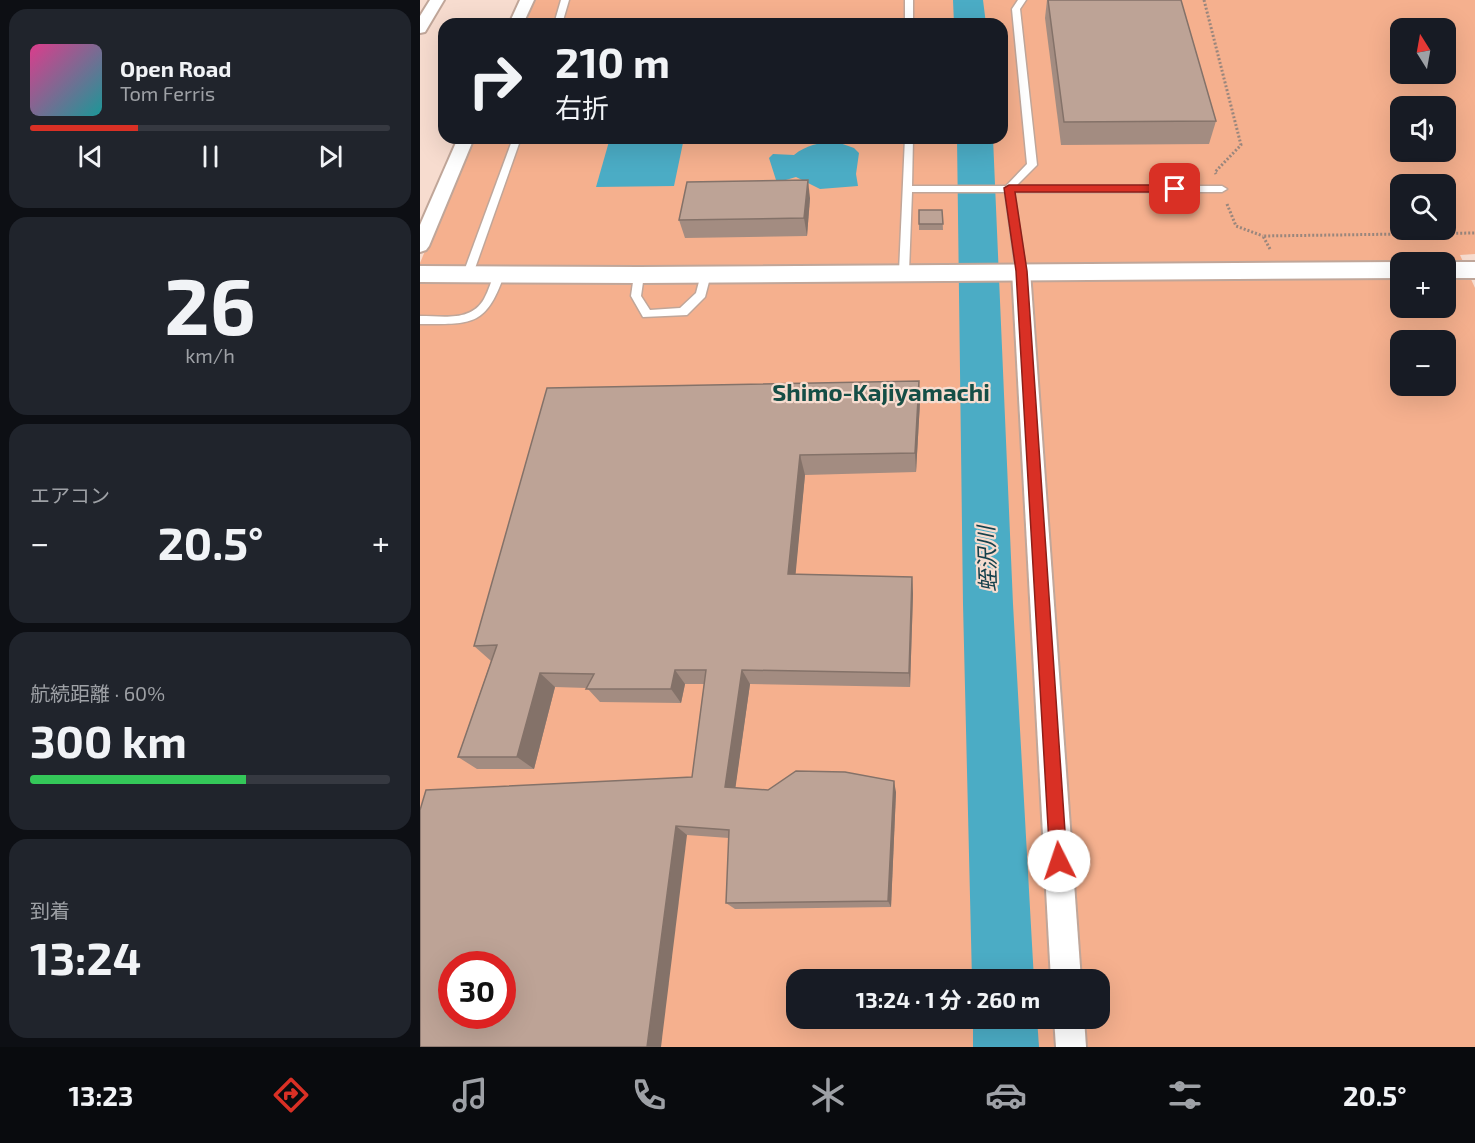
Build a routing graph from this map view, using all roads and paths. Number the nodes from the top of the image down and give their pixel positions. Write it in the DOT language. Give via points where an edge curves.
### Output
graph roads {
  1 [pos="436,0"];
  2 [pos="527,0"];
  3 [pos="566,0"];
  4 [pos="909,0"];
  5 [pos="1022,0"];
  6 [pos="1204,0"];
  7 [pos="519,18"];
  8 [pos="560,18"];
  9 [pos="909,18"];
  10 [pos="422,23"];
  11 [pos="463,144"];
  12 [pos="515,144"];
  13 [pos="909,144"];
  14 [pos="1009,188"];
  15 [pos="909,189"];
  16 [pos="1222,189"];
  17 [pos="1475,233"];
  18 [pos="1263,236"];
  19 [pos="420,246"];
  20 [pos="1390,270"];
  21 [pos="1456,270"];
  22 [pos="1475,270"];
  23 [pos="1013,271"];
  24 [pos="1282,271"];
  25 [pos="904,272"];
  26 [pos="420,274"];
  27 [pos="468,274"];
  28 [pos="706,274"];
  29 [pos="499,275"];
  30 [pos="639,275"];
  31 [pos="420,320"];
  32 [pos="1065,969"];
  33 [pos="1070,1029"];
  34 [pos="1071,1047"];
  1 -- 10 [label="street"];
  2 -- 7 [label="street"];
  3 -- 8 [label="lane"];
  4 -- 9 [label="lane"];
  5 -- 14 [label="lane" via="1016,9 1032,165"];
  6 -- 16 [label="path" via="1241,145 1215,172"];
  11 -- 19 [label="street"];
  12 -- 27 [label="lane"];
  13 -- 15 [label="lane"];
  14 -- 15 [label="lane"];
  14 -- 16 [label="lane"];
  14 -- 23 [label="lane"];
  15 -- 25 [label="lane"];
  16 -- 18 [label="path" via="1236,226"];
  17 -- 18 [label="path"];
  18 -- 24 [label="path"];
  20 -- 24 [label="street"];
  21 -- 22 [label="street"];
  23 -- 24 [label="street"];
  23 -- 25 [label="street"];
  23 -- 32 [label="street"];
  25 -- 28 [label="street"];
  26 -- 27 [label="street"];
  27 -- 29 [label="street"];
  28 -- 30 [label="street"];
  28 -- 30 [label="lane" via="701,294 683,312 647,314 636,296"];
  29 -- 30 [label="street"];
  29 -- 31 [label="lane" via="491,301 479,313 468,319"];
  33 -- 34 [label="street"];
}
